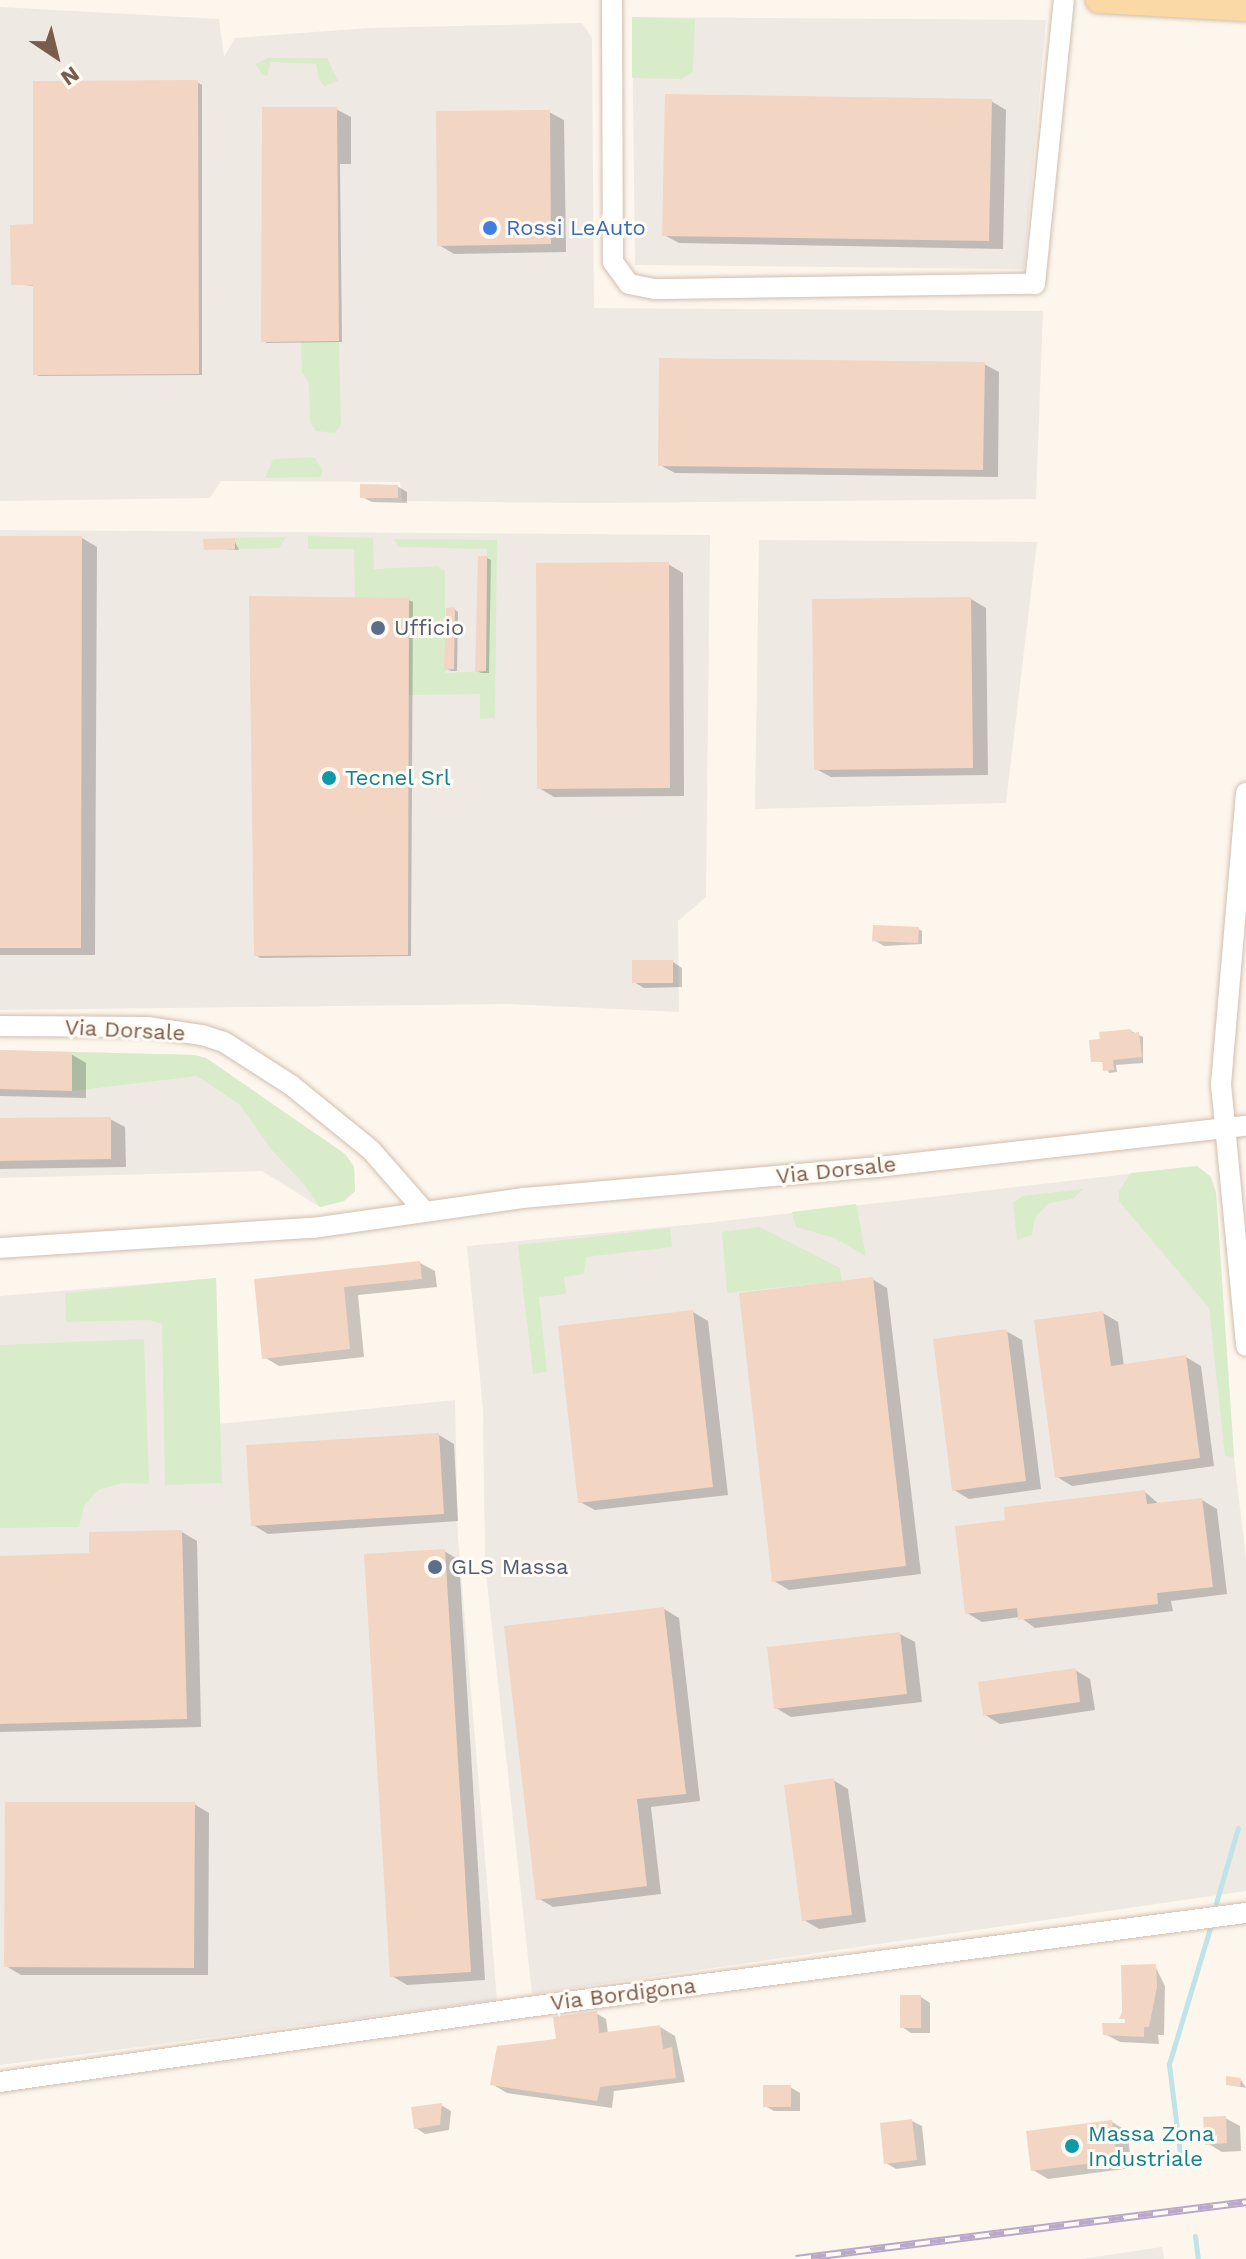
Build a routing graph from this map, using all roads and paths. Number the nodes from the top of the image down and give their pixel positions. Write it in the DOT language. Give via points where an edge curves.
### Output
graph roads {
  1 [pos="612,0"];
  2 [pos="1064,0"];
  3 [pos="1099,0"];
  4 [pos="1146,2"];
  5 [pos="1246,8"];
  6 [pos="1246,20"];
  7 [pos="1246,793"];
  8 [pos="0,1026"];
  9 [pos="1236,1127"];
  10 [pos="425,1212"];
  11 [pos="0,1248"];
  12 [pos="1246,1346"];
  13 [pos="1246,1913"];
  14 [pos="0,2082"];
  1 -- 2 [label="street" via="613,262 629,284 655,289 1035,284"];
  3 -- 4 [label="main road"];
  4 -- 5 [label="main road"];
  4 -- 6 [label="street" via="1178,13"];
  7 -- 9 [label="street" via="1221,1084"];
  8 -- 10 [label="street, Via Dorsale" via="147,1027 224,1042 291,1085 371,1150"];
  9 -- 10 [label="street, Via Dorsale"];
  9 -- 12 [label="street"];
  10 -- 11 [label="street, Via Dorsale" via="313,1228"];
  13 -- 14 [label="street, Via Bordigona"];
}
